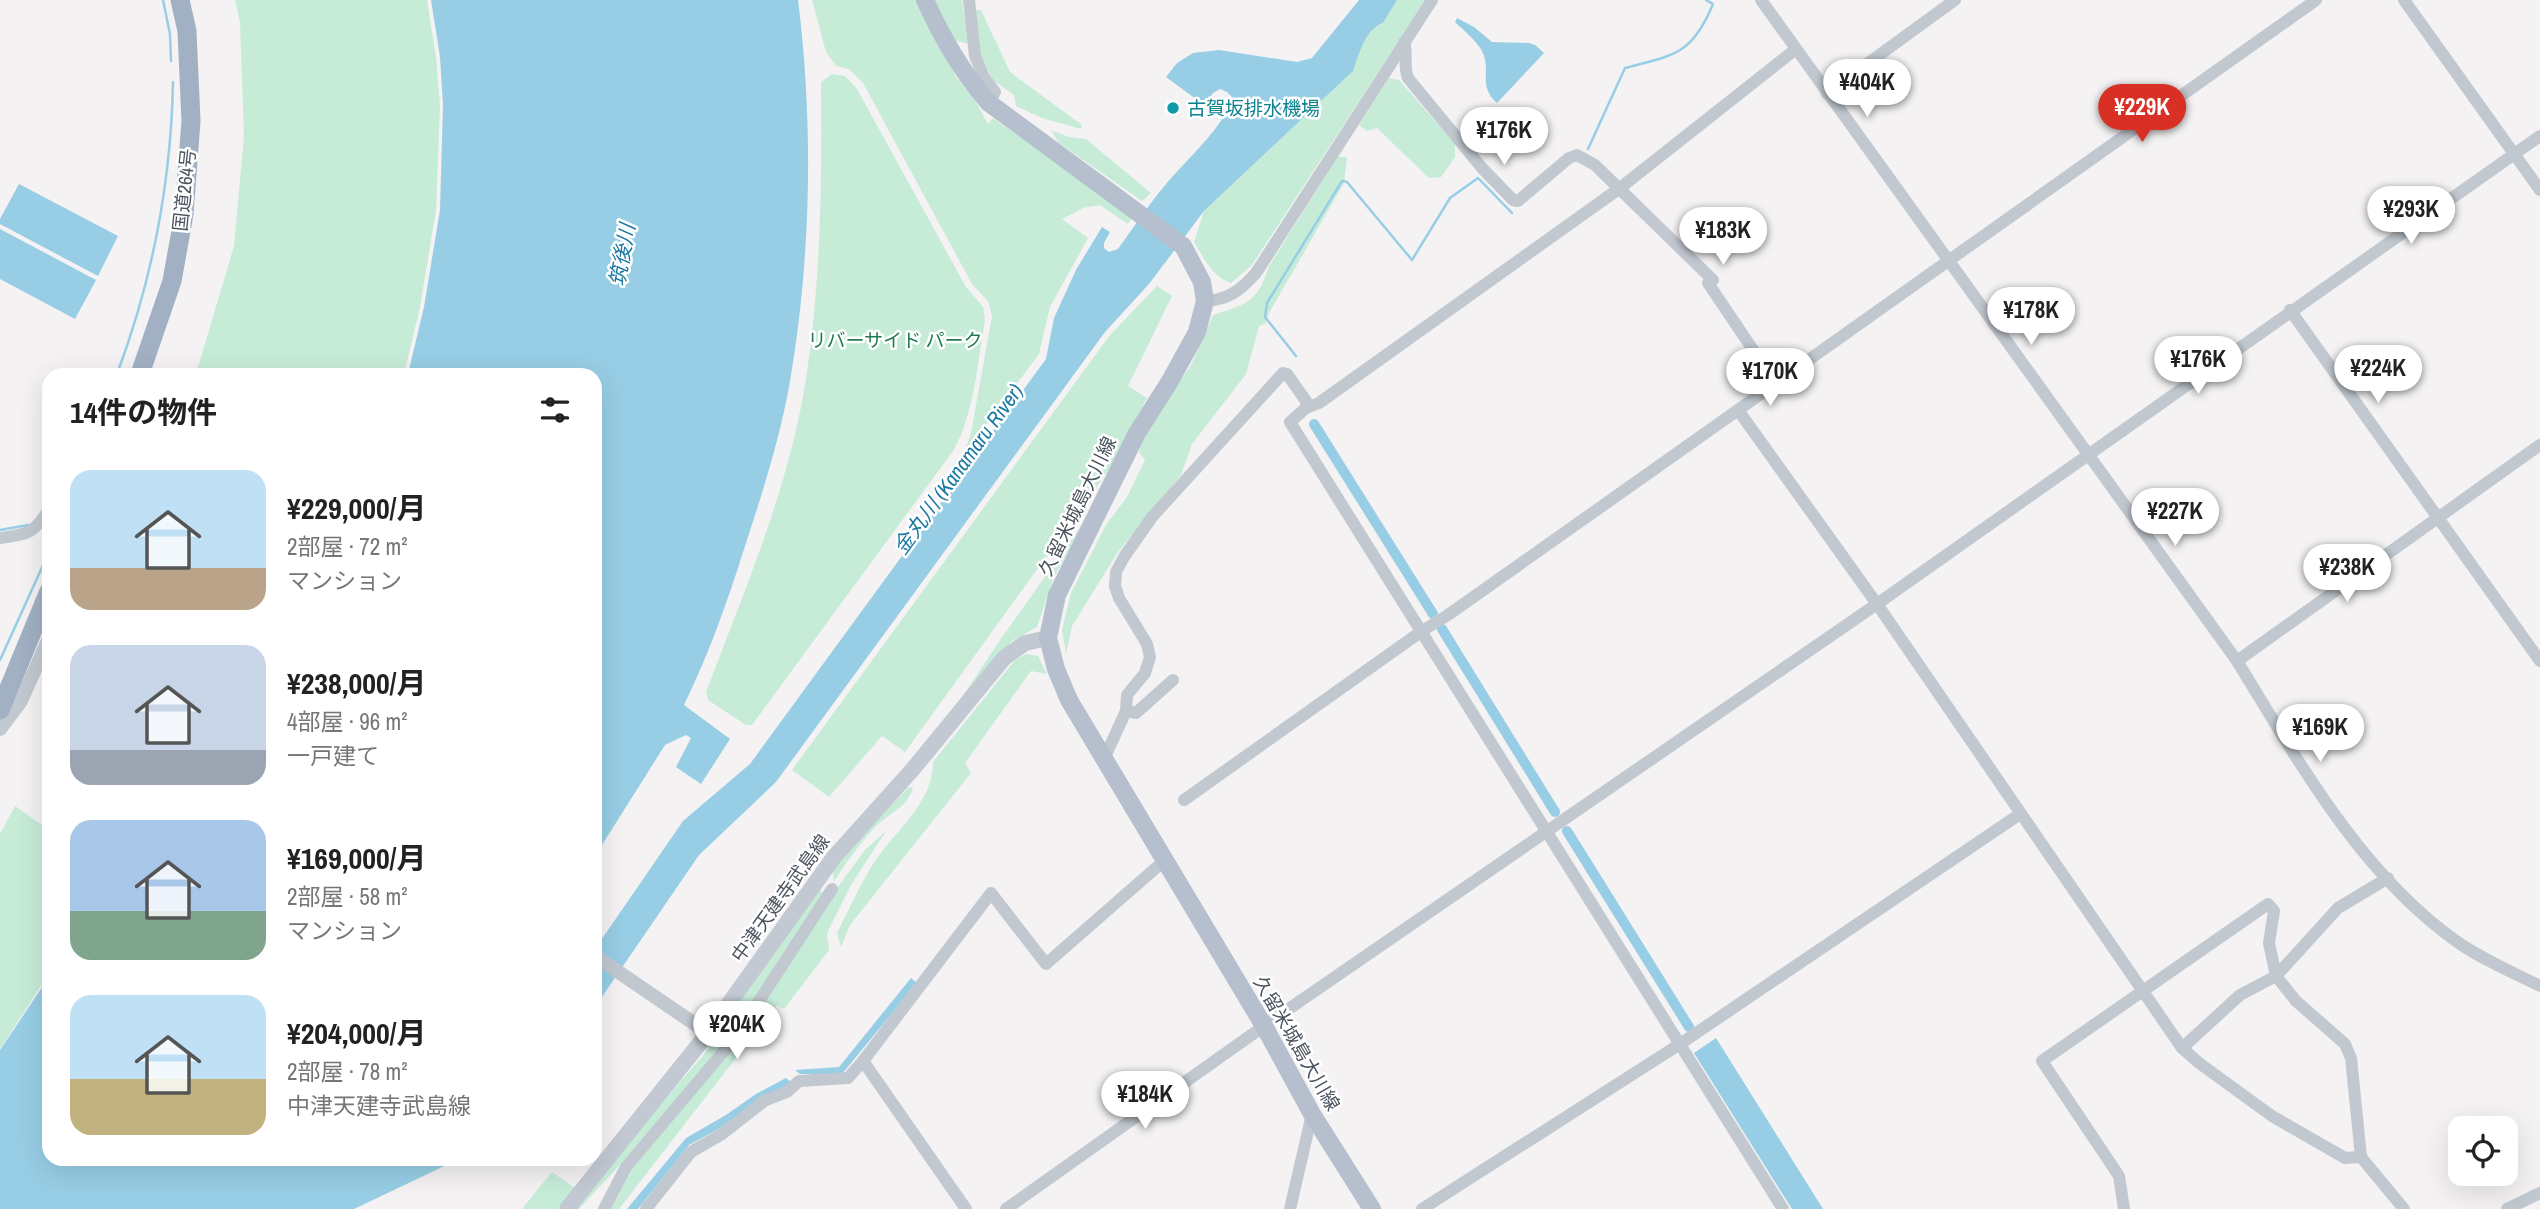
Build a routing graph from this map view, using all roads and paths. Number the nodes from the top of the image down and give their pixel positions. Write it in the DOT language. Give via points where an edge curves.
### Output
graph roads {
  1 [pos="180,0"];
  2 [pos="925,0"];
  3 [pos="969,0"];
  4 [pos="1432,0"];
  5 [pos="1761,0"];
  6 [pos="1955,0"];
  7 [pos="2316,0"];
  8 [pos="2404,0"];
  9 [pos="1404,42"];
  10 [pos="1796,49"];
  11 [pos="1827,93"];
  12 [pos="989,103"];
  13 [pos="2540,136"];
  14 [pos="2514,155"];
  15 [pos="1620,188"];
  16 [pos="2540,190"];
  17 [pos="1948,260"];
  18 [pos="1205,301"];
  19 [pos="2290,310"];
  20 [pos="142,368"];
  21 [pos="1776,384"];
  22 [pos="1306,408"];
  23 [pos="1738,410"];
  24 [pos="2540,445"];
  25 [pos="2087,454"];
  26 [pos="2438,519"];
  27 [pos="42,520"];
  28 [pos="0,538"];
  29 [pos="1877,604"];
  30 [pos="42,608"];
  31 [pos="1422,631"];
  32 [pos="1048,638"];
  33 [pos="42,654"];
  34 [pos="2237,661"];
  35 [pos="2540,661"];
  36 [pos="1173,680"];
  37 [pos="0,710"];
  38 [pos="1126,711"];
  39 [pos="0,729"];
  40 [pos="1104,759"];
  41 [pos="1184,800"];
  42 [pos="2020,814"];
  43 [pos="1548,831"];
  44 [pos="1166,860"];
  45 [pos="2388,878"];
  46 [pos="832,889"];
  47 [pos="602,961"];
  48 [pos="2276,976"];
  49 [pos="2540,986"];
  50 [pos="2141,992"];
  51 [pos="1264,1026"];
  52 [pos="704,1030"];
  53 [pos="1681,1044"];
  54 [pos="2182,1048"];
  55 [pos="863,1061"];
  56 [pos="1312,1114"];
  57 [pos="2361,1157"];
  58 [pos="602,1163"];
  59 [pos="600,1166"];
  60 [pos="2540,1193"];
  61 [pos="2398,1207"];
  62 [pos="567,1209"];
  63 [pos="604,1209"];
  64 [pos="646,1209"];
  65 [pos="966,1209"];
  66 [pos="1006,1209"];
  67 [pos="1290,1209"];
  68 [pos="1372,1209"];
  69 [pos="1422,1209"];
  70 [pos="1783,1209"];
  71 [pos="2124,1209"];
  72 [pos="2507,1209"];
  1 -- 20 [label="highway, 国道264号" via="187,31 191,121 184,214 172,281"];
  2 -- 12 [label="main road" via="965,75"];
  3 -- 12 [label="street" via="975,56 995,92"];
  4 -- 9 [label="street"];
  5 -- 10 [label="street"];
  6 -- 11 [label="street"];
  7 -- 17 [label="street"];
  8 -- 14 [label="street"];
  9 -- 15 [label="street" via="1408,78 1513,200 1518,201 1577,155"];
  9 -- 18 [label="street" via="1256,273 1232,295"];
  10 -- 11 [label="street"];
  10 -- 15 [label="street"];
  11 -- 17 [label="street"];
  12 -- 18 [label="main road" via="1183,246 1202,282"];
  13 -- 14 [label="street"];
  14 -- 16 [label="street"];
  14 -- 19 [label="street"];
  15 -- 21 [label="street" via="1713,280 1708,283"];
  15 -- 22 [label="street"];
  17 -- 21 [label="street"];
  17 -- 25 [label="street"];
  18 -- 32 [label="main road, 久留米城島大川線" via="1197,332 1137,433 1057,595"];
  19 -- 25 [label="street"];
  19 -- 26 [label="street"];
  21 -- 23 [label="street"];
  22 -- 31 [label="street" via="1290,422"];
  22 -- 38 [label="street" via="1306,401 1283,373 1152,517 1124,557 1115,586 1150,657 1145,673 1127,695"];
  23 -- 29 [label="street"];
  23 -- 31 [label="street"];
  24 -- 26 [label="street"];
  25 -- 29 [label="street"];
  25 -- 34 [label="street"];
  26 -- 34 [label="street"];
  26 -- 35 [label="street"];
  27 -- 28 [label="street" via="31,532"];
  29 -- 42 [label="street"];
  29 -- 43 [label="street"];
  30 -- 37 [label="highway"];
  31 -- 41 [label="street"];
  31 -- 43 [label="street"];
  32 -- 40 [label="main road, 久留米城島大川線" via="1069,700"];
  32 -- 52 [label="main road, 中津天建寺武島線" via="1025,643 1004,657 834,858"];
  33 -- 39 [label="street" via="21,701"];
  34 -- 45 [label="street" via="2302,766"];
  36 -- 38 [label="street" via="1136,713"];
  38 -- 40 [label="street"];
  40 -- 44 [label="main road, 久留米城島大川線"];
  42 -- 50 [label="street"];
  42 -- 53 [label="street"];
  43 -- 51 [label="street"];
  43 -- 53 [label="street"];
  44 -- 51 [label="main road, 久留米城島大川線"];
  44 -- 55 [label="street" via="1046,964 991,893"];
  45 -- 48 [label="street" via="2338,908"];
  45 -- 49 [label="street" via="2456,941"];
  46 -- 63 [label="street" via="735,1038 626,1167"];
  47 -- 52 [label="street"];
  48 -- 50 [label="street" via="2269,943 2274,911 2268,904"];
  48 -- 54 [label="street" via="2240,995"];
  48 -- 57 [label="street" via="2296,1001 2345,1044 2351,1058"];
  50 -- 54 [label="street"];
  50 -- 71 [label="street" via="2042,1061 2119,1176"];
  51 -- 56 [label="main road, 久留米城島大川線"];
  51 -- 66 [label="street"];
  52 -- 58 [label="main road, 中津天建寺武島線"];
  53 -- 69 [label="street"];
  53 -- 70 [label="street"];
  54 -- 57 [label="street" via="2273,1116 2345,1158"];
  55 -- 64 [label="street" via="848,1078 799,1081 787,1092 764,1101 691,1152"];
  55 -- 65 [label="street"];
  56 -- 67 [label="street"];
  56 -- 68 [label="main road, 久留米城島大川線"];
  57 -- 61 [label="street"];
  59 -- 62 [label="main road, 中津天建寺武島線"];
  60 -- 72 [label="street"];
}
